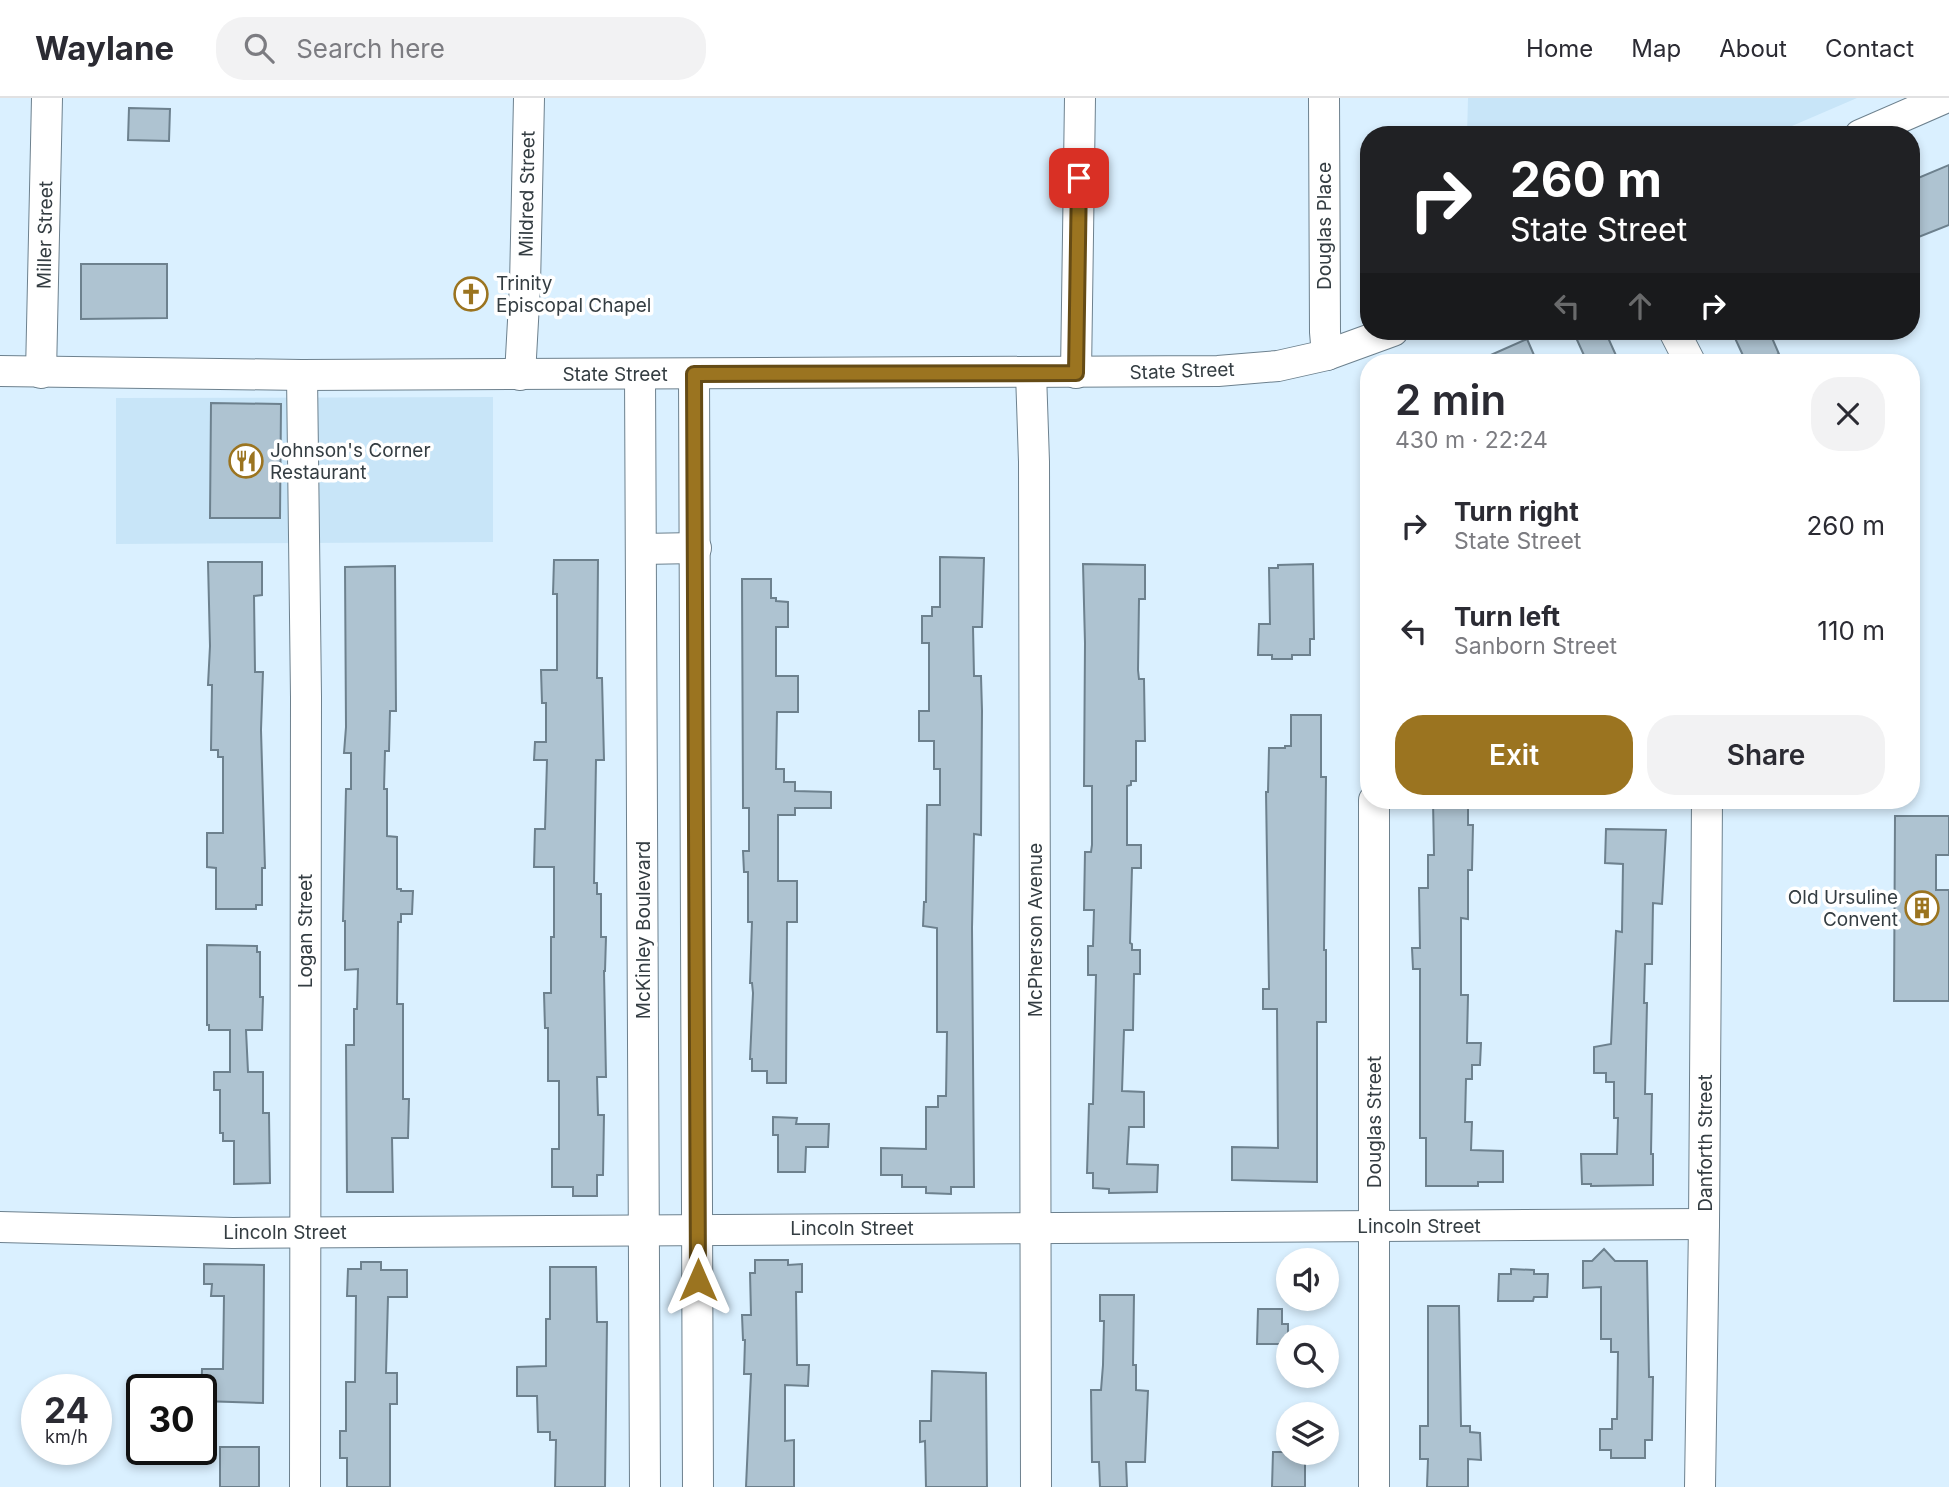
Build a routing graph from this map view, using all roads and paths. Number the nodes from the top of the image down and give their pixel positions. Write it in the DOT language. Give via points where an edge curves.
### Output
graph roads {
  1 [pos="47,98"];
  2 [pos="529,98"];
  3 [pos="1080,98"];
  4 [pos="1324,98"];
  5 [pos="1945,98"];
  6 [pos="1881,126"];
  7 [pos="1377,344"];
  8 [pos="1327,355"];
  9 [pos="0,372"];
  10 [pos="41,373"];
  11 [pos="1031,373"];
  12 [pos="1076,373"];
  13 [pos="640,374"];
  14 [pos="694,374"];
  15 [pos="302,375"];
  16 [pos="520,375"];
  17 [pos="696,548"];
  18 [pos="640,549"];
  19 [pos="1374,809"];
  20 [pos="1707,809"];
  21 [pos="1704,1224"];
  22 [pos="1374,1226"];
  23 [pos="0,1227"];
  24 [pos="1036,1227"];
  25 [pos="645,1229"];
  26 [pos="698,1229"];
  27 [pos="304,1232"];
  28 [pos="305,1487"];
  29 [pos="645,1487"];
  30 [pos="698,1487"];
  31 [pos="1037,1487"];
  32 [pos="1374,1487"];
  33 [pos="1700,1487"];
  1 -- 10 [label="street, Miller Street"];
  2 -- 16 [label="street, Mildred Street"];
  3 -- 12 [label="street"];
  4 -- 8 [label="street, Douglas Place"];
  5 -- 6 [label="street"];
  7 -- 8 [label="street, State Street"];
  8 -- 12 [label="street, State Street" via="1278,366 1218,371"];
  9 -- 10 [label="street, State Street"];
  10 -- 15 [label="street, State Street"];
  11 -- 12 [label="street, State Street"];
  11 -- 14 [label="street, State Street"];
  11 -- 24 [label="street, McPherson Avenue"];
  13 -- 14 [label="street, State Street"];
  13 -- 16 [label="street, State Street"];
  13 -- 18 [label="street, McKinley Boulevard"];
  14 -- 17 [label="street"];
  15 -- 16 [label="street, State Street"];
  15 -- 27 [label="street, Logan Street"];
  17 -- 18 [label="street"];
  17 -- 26 [label="street"];
  18 -- 25 [label="street, McKinley Boulevard"];
  19 -- 22 [label="street, Douglas Street"];
  20 -- 21 [label="street, Danforth Street"];
  21 -- 22 [label="street, Lincoln Street"];
  21 -- 33 [label="street, Danforth Street"];
  22 -- 24 [label="street, Lincoln Street"];
  22 -- 32 [label="street, Douglas Street"];
  23 -- 27 [label="street, Lincoln Street"];
  24 -- 26 [label="street, Lincoln Street"];
  24 -- 31 [label="street, McPherson Avenue"];
  25 -- 26 [label="street, Lincoln Street"];
  25 -- 27 [label="street, Lincoln Street"];
  25 -- 29 [label="street, McKinley Boulevard"];
  26 -- 30 [label="street"];
  27 -- 28 [label="street, Logan Street"];
}
